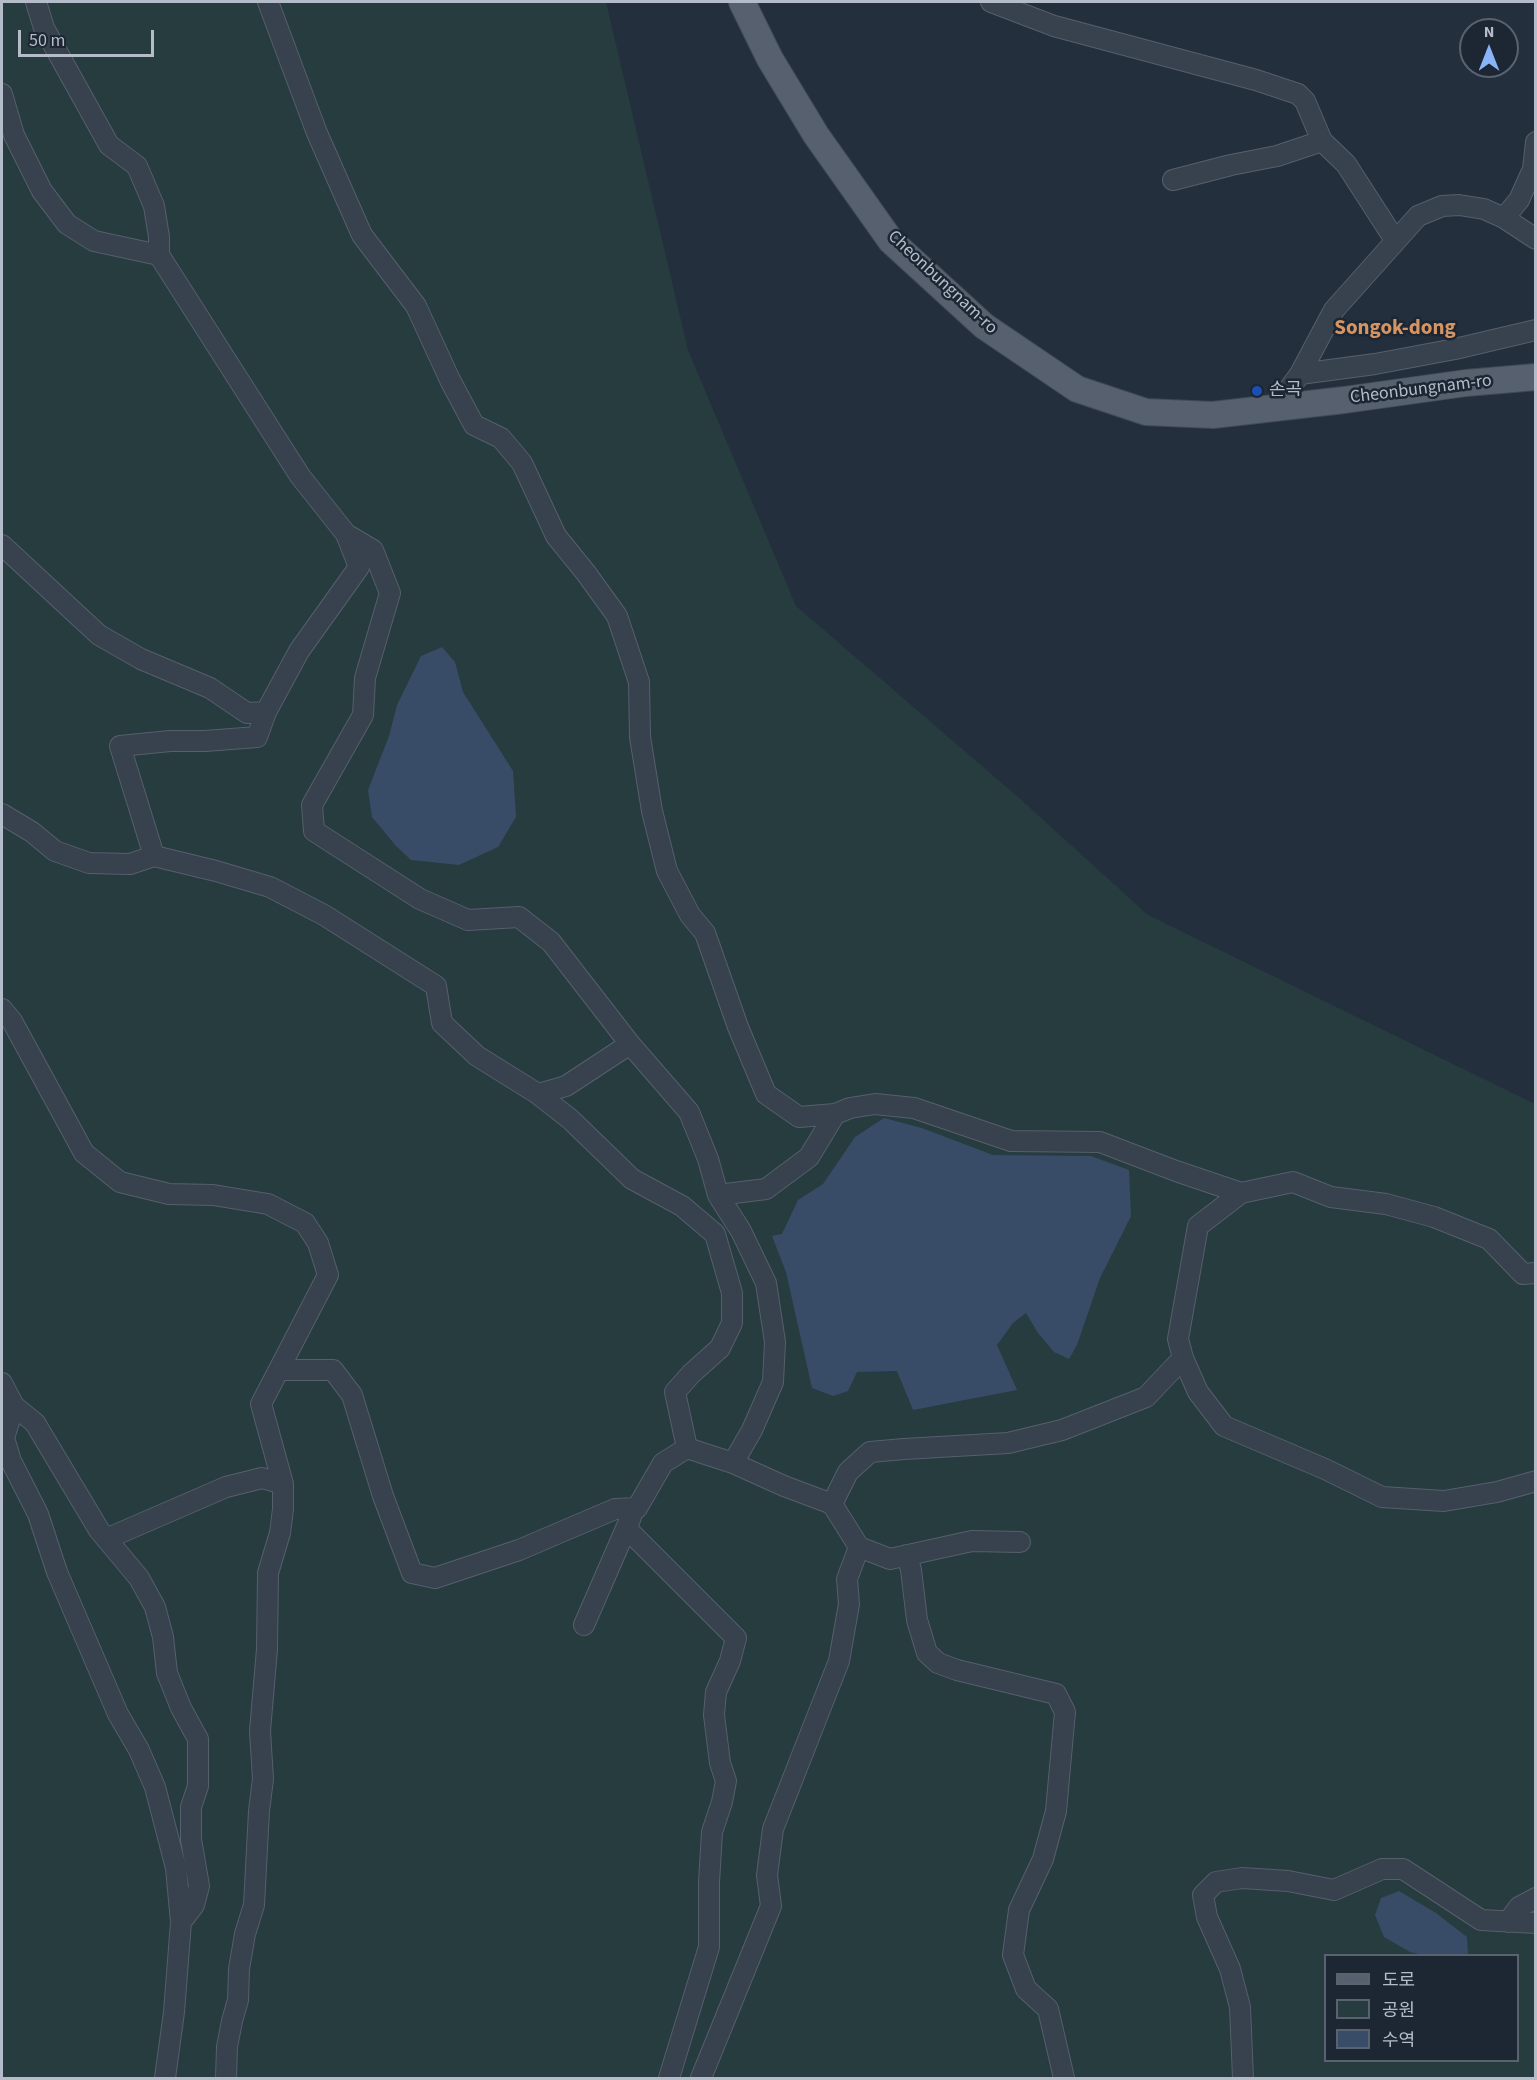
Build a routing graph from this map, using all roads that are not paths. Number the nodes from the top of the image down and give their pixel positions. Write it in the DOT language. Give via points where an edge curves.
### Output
graph roads {
  1 [pos="36,2"];
  2 [pos="268,2"];
  3 [pos="742,2"];
  4 [pos="991,2"];
  5 [pos="2,94"];
  6 [pos="1322,141"];
  7 [pos="1536,142"];
  8 [pos="1173,180"];
  9 [pos="1504,218"];
  10 [pos="1536,239"];
  11 [pos="1395,240"];
  12 [pos="159,255"];
  13 [pos="1536,330"];
  14 [pos="1300,374"];
  15 [pos="1536,378"];
  16 [pos="1275,408"];
  17 [pos="346,534"];
  18 [pos="2,544"];
  19 [pos="267,712"];
  20 [pos="2,814"];
  21 [pos="154,856"];
  22 [pos="2,1009"];
  23 [pos="630,1044"];
  24 [pos="538,1094"];
  25 [pos="835,1114"];
  26 [pos="1241,1193"];
  27 [pos="718,1195"];
  28 [pos="1536,1273"];
  29 [pos="1183,1358"];
  30 [pos="280,1370"];
  31 [pos="2,1383"];
  32 [pos="14,1406"];
  33 [pos="687,1448"];
  34 [pos="733,1463"];
  35 [pos="1536,1481"];
  36 [pos="283,1484"];
  37 [pos="832,1504"];
  38 [pos="637,1508"];
  39 [pos="626,1528"];
  40 [pos="106,1539"];
  41 [pos="1020,1542"];
  42 [pos="859,1547"];
  43 [pos="907,1555"];
  44 [pos="584,1625"];
  45 [pos="1536,1898"];
  46 [pos="181,1922"];
  47 [pos="1508,1922"];
  48 [pos="1536,1923"];
  49 [pos="165,2079"];
  50 [pos="226,2079"];
  51 [pos="669,2079"];
  52 [pos="701,2079"];
  53 [pos="1064,2079"];
  54 [pos="1243,2079"];
  1 -- 12 [label="street" via="44,28 109,145 137,166 154,206"];
  2 -- 25 [label="street" via="317,133 362,235 416,306 474,425 501,438 522,464 556,536 617,616 639,682 640,737 651,811 667,871 690,915 705,933 766,1094 800,1117"];
  3 -- 16 [label="main road, Cheonbungnam-ro" via="770,59 816,135 891,241 984,326 1077,389 1146,412 1213,414"];
  4 -- 6 [label="street" via="1054,26 1298,94 1305,101"];
  5 -- 12 [label="street" via="18,144 42,191 67,224 94,241"];
  6 -- 8 [label="street"];
  6 -- 11 [label="street" via="1346,164"];
  7 -- 9 [label="street" via="1533,169 1519,200"];
  9 -- 10 [label="street"];
  9 -- 11 [label="street" via="1484,209 1442,206 1418,216"];
  11 -- 14 [label="street" via="1334,310"];
  12 -- 17 [label="street" via="300,476"];
  13 -- 14 [label="street" via="1386,362"];
  14 -- 16 [label="street"];
  15 -- 16 [label="main road, Cheonbungnam-ro" via="1466,383"];
  17 -- 19 [label="street" via="359,567 299,651"];
  17 -- 23 [label="street" via="373,550 390,593 365,678 363,715 312,805 314,831 420,899 468,920 519,917 551,942"];
  18 -- 19 [label="street" via="99,635 141,659 210,688 247,713"];
  19 -- 21 [label="street" via="257,737 120,746"];
  20 -- 21 [label="street" via="56,851 89,863 130,864"];
  21 -- 24 [label="street" via="270,886 333,920 436,986 442,1023 477,1056"];
  22 -- 30 [label="street" via="84,1153 120,1182 168,1194 213,1195 268,1204 305,1223 318,1243 328,1275"];
  23 -- 24 [label="street" via="566,1086"];
  23 -- 27 [label="street" via="689,1112"];
  24 -- 33 [label="street" via="632,1179 682,1206 715,1234 732,1293 732,1323 720,1348 675,1392"];
  25 -- 26 [label="street" via="875,1104 914,1108 1011,1141 1100,1142"];
  25 -- 27 [label="street" via="809,1157 766,1189"];
  26 -- 28 [label="street" via="1293,1182 1331,1197 1386,1204 1434,1217 1489,1239 1523,1274"];
  26 -- 29 [label="street" via="1198,1226 1178,1339"];
  27 -- 34 [label="street" via="766,1283 775,1342 773,1382"];
  29 -- 35 [label="street" via="1198,1392 1224,1426 1382,1497 1444,1501"];
  29 -- 37 [label="street" via="1146,1397 1062,1430 1008,1443 870,1452 848,1472"];
  30 -- 36 [label="street" via="261,1404"];
  30 -- 38 [label="street" via="333,1370 352,1395 412,1573 435,1578 519,1550 615,1509"];
  31 -- 32 [label="street"];
  32 -- 40 [label="street" via="35,1423"];
  32 -- 46 [label="street" via="4,1438 11,1461 38,1514 57,1572 118,1714 155,1787 176,1868"];
  33 -- 34 [label="street"];
  33 -- 38 [label="street" via="663,1463"];
  34 -- 37 [label="street"];
  36 -- 40 [label="street" via="262,1478 226,1486"];
  36 -- 50 [label="street" via="280,1533 268,1573 260,1731 263,1779 254,1905 239,1970"];
  37 -- 42 [label="street"];
  38 -- 39 [label="street"];
  39 -- 44 [label="street"];
  39 -- 51 [label="street" via="736,1638 716,1692 714,1715 726,1781 712,1832 709,1947"];
  40 -- 46 [label="street" via="139,1578 155,1607 167,1673 198,1739 198,1786 191,1807 191,1839 200,1886 195,1905"];
  41 -- 43 [label="street" via="972,1541"];
  42 -- 43 [label="street" via="890,1559"];
  42 -- 52 [label="street" via="848,1579 849,1604 838,1661 773,1829 766,1875 771,1906"];
  43 -- 53 [label="street" via="916,1620 927,1653 938,1663 957,1670 1056,1694 1065,1712 1056,1811 1043,1858 1019,1910 1014,1955 1026,1989 1048,2009"];
  45 -- 47 [label="street" via="1519,1906"];
  46 -- 49 [label="street"];
  47 -- 48 [label="street"];
  47 -- 54 [label="street" via="1481,1920 1403,1869 1382,1869 1334,1890 1288,1881 1242,1878 1216,1882 1203,1895 1240,2007"];
}
